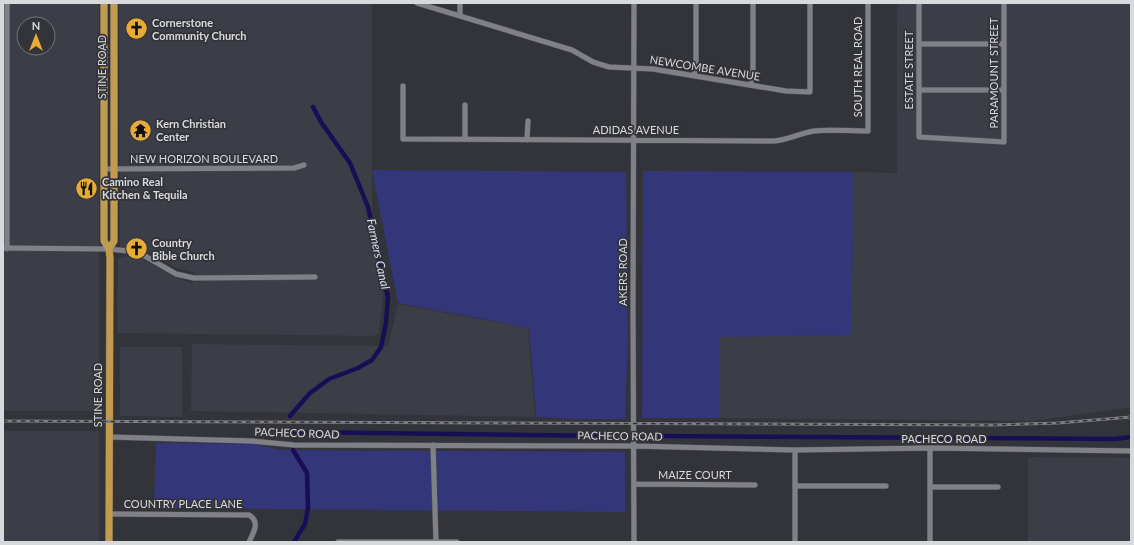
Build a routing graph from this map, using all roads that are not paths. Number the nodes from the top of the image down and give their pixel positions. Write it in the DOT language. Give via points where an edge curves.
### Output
graph roads {
  1 [pos="7,3"];
  2 [pos="104,3"];
  3 [pos="114,3"];
  4 [pos="416,3"];
  5 [pos="460,3"];
  6 [pos="634,3"];
  7 [pos="696,3"];
  8 [pos="753,3"];
  9 [pos="810,3"];
  10 [pos="868,3"];
  11 [pos="920,3"];
  12 [pos="1004,3"];
  13 [pos="460,16"];
  14 [pos="104,31"];
  15 [pos="920,44"];
  16 [pos="1004,44"];
  17 [pos="634,69"];
  18 [pos="113,71"];
  19 [pos="104,72"];
  20 [pos="694,76"];
  21 [pos="750,85"];
  22 [pos="403,86"];
  23 [pos="920,90"];
  24 [pos="1004,90"];
  25 [pos="465,105"];
  26 [pos="113,106"];
  27 [pos="528,121"];
  28 [pos="868,131"];
  29 [pos="465,139"];
  30 [pos="528,140"];
  31 [pos="634,140"];
  32 [pos="1004,142"];
  33 [pos="304,165"];
  34 [pos="104,169"];
  35 [pos="113,169"];
  36 [pos="5,248"];
  37 [pos="109,249"];
  38 [pos="315,277"];
  39 [pos="110,437"];
  40 [pos="433,445"];
  41 [pos="634,446"];
  42 [pos="930,448"];
  43 [pos="795,450"];
  44 [pos="1131,450"];
  45 [pos="634,484"];
  46 [pos="756,485"];
  47 [pos="795,486"];
  48 [pos="886,486"];
  49 [pos="930,487"];
  50 [pos="998,487"];
  51 [pos="110,514"];
  52 [pos="110,542"];
  53 [pos="249,542"];
  54 [pos="338,542"];
  55 [pos="436,542"];
  56 [pos="456,542"];
  57 [pos="634,542"];
  58 [pos="795,542"];
  59 [pos="930,542"];
  1 -- 36 [label="street"];
  2 -- 14 [label="main road, STINE ROAD"];
  3 -- 18 [label="main road, STINE ROAD"];
  4 -- 13 [label="street, NEWCOMBE AVENUE"];
  5 -- 13 [label="street"];
  6 -- 17 [label="street, AKERS ROAD"];
  7 -- 20 [label="street"];
  8 -- 21 [label="street" via="753,70"];
  9 -- 21 [label="street, NEWCOMBE AVENUE" via="810,92 790,92"];
  10 -- 28 [label="street, SOUTH REAL ROAD"];
  11 -- 15 [label="street, ESTATE STREET"];
  12 -- 16 [label="street, PARAMOUNT STREET"];
  13 -- 17 [label="street, NEWCOMBE AVENUE" via="572,50 601,65"];
  14 -- 18 [label="main road" via="109,67"];
  14 -- 19 [label="main road, STINE ROAD"];
  15 -- 16 [label="street"];
  15 -- 23 [label="street, ESTATE STREET"];
  16 -- 24 [label="street, PARAMOUNT STREET"];
  17 -- 20 [label="street, NEWCOMBE AVENUE" via="653,69"];
  17 -- 31 [label="street, AKERS ROAD"];
  18 -- 26 [label="main road, STINE ROAD"];
  19 -- 26 [label="main road" via="108,80 109,104"];
  19 -- 34 [label="main road, STINE ROAD"];
  20 -- 21 [label="street, NEWCOMBE AVENUE"];
  22 -- 29 [label="street, ADIDAS AVENUE" via="403,139"];
  23 -- 24 [label="street"];
  23 -- 32 [label="street, ESTATE STREET" via="920,137"];
  24 -- 32 [label="street, PARAMOUNT STREET"];
  25 -- 29 [label="street"];
  26 -- 35 [label="main road, STINE ROAD"];
  27 -- 30 [label="street"];
  28 -- 31 [label="street, ADIDAS AVENUE" via="812,132 774,141"];
  29 -- 30 [label="street, ADIDAS AVENUE"];
  30 -- 31 [label="street, ADIDAS AVENUE"];
  31 -- 41 [label="street, AKERS ROAD"];
  33 -- 35 [label="street, NEW HORIZON BOULEVARD" via="294,168"];
  34 -- 35 [label="street, NEW HORIZON BOULEVARD"];
  34 -- 37 [label="main road, STINE ROAD" via="104,241"];
  35 -- 37 [label="main road, STINE ROAD" via="114,241"];
  36 -- 37 [label="street"];
  37 -- 38 [label="street" via="138,253 185,277"];
  37 -- 39 [label="main road, STINE ROAD"];
  39 -- 40 [label="street, PACHECO ROAD" via="252,440 294,444"];
  39 -- 51 [label="main road, STINE ROAD"];
  40 -- 41 [label="street, PACHECO ROAD"];
  40 -- 55 [label="street"];
  41 -- 43 [label="street, PACHECO ROAD"];
  41 -- 45 [label="street, AKERS ROAD"];
  42 -- 43 [label="street, PACHECO ROAD"];
  42 -- 44 [label="street, PACHECO ROAD"];
  42 -- 49 [label="street"];
  43 -- 47 [label="street"];
  45 -- 46 [label="street, MAIZE COURT"];
  45 -- 57 [label="street, AKERS ROAD"];
  47 -- 48 [label="street"];
  47 -- 58 [label="street"];
  49 -- 50 [label="street"];
  49 -- 59 [label="street"];
  51 -- 52 [label="main road, STINE ROAD"];
  51 -- 53 [label="street, COUNTRY PLACE LANE" via="249,515 254,519 256,526"];
  54 -- 55 [label="street"];
  55 -- 56 [label="street"];
}
